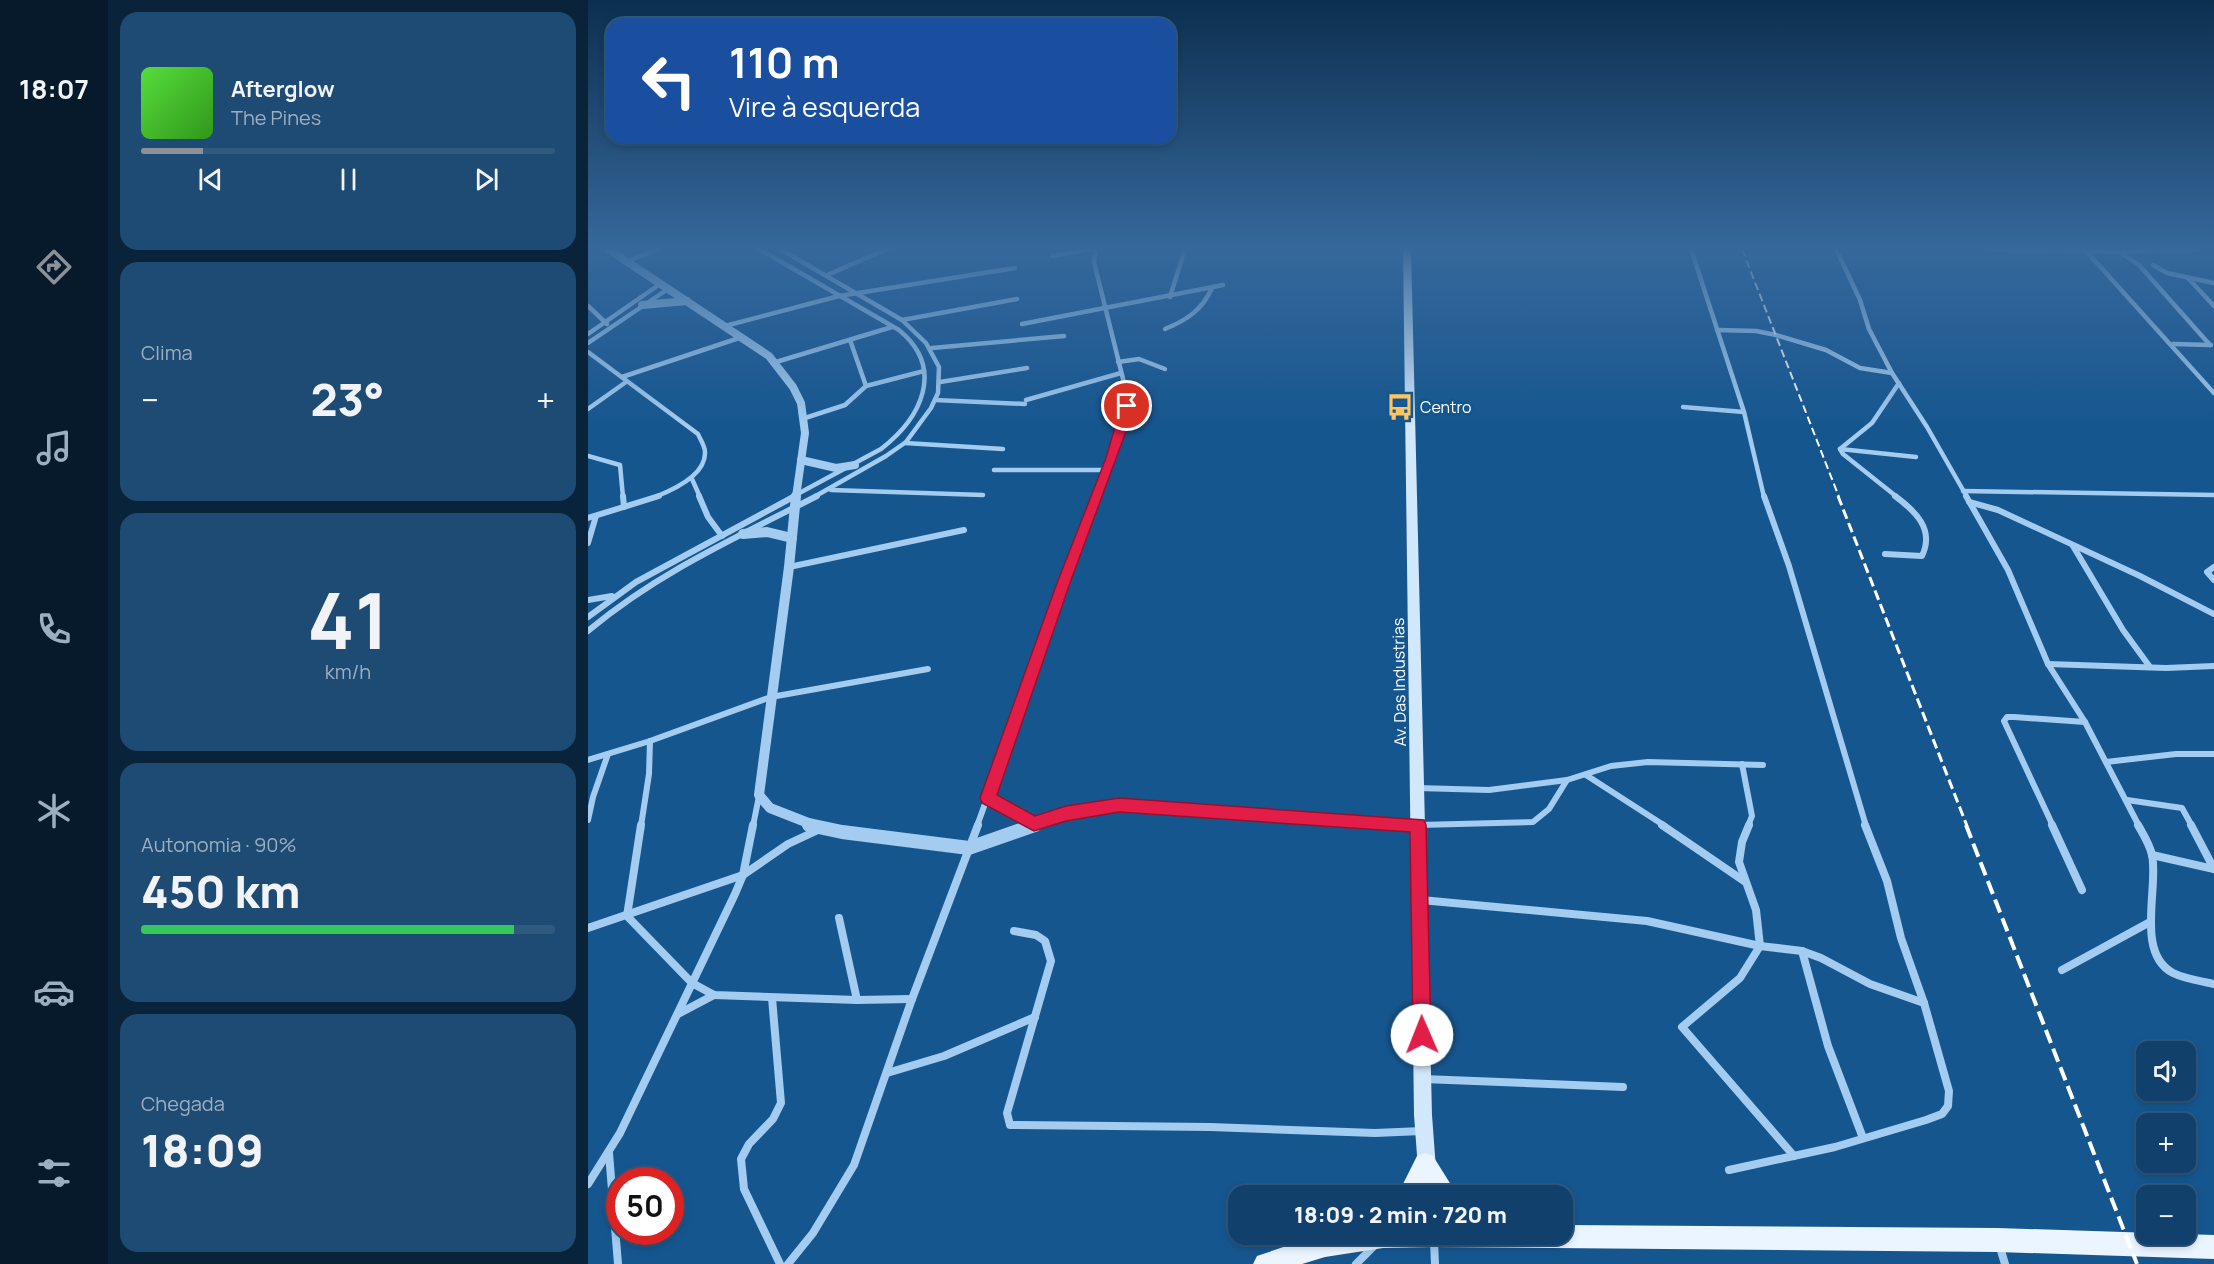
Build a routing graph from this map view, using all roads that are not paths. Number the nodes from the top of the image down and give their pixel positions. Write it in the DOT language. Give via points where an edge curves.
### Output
graph roads {
  1 [pos="590,308"];
  2 [pos="628,308"];
  3 [pos="638,308"];
  4 [pos="698,308"];
  5 [pos="793,308"];
  6 [pos="859,308"];
  7 [pos="882,308"];
  8 [pos="968,308"];
  9 [pos="1106,308"];
  10 [pos="1201,308"];
  11 [pos="1408,308"];
  12 [pos="1710,308"];
  13 [pos="1862,308"];
  14 [pos="2141,308"];
  15 [pos="2178,308"];
  16 [pos="902,320"];
  17 [pos="604,323"];
  18 [pos="1022,324"];
  19 [pos="613,325"];
  20 [pos="725,326"];
  21 [pos="892,327"];
  22 [pos="1164,328"];
  23 [pos="1717,330"];
  24 [pos="588,334"];
  25 [pos="1064,336"];
  26 [pos="742,337"];
  27 [pos="850,340"];
  28 [pos="588,343"];
  29 [pos="2173,344"];
  30 [pos="2212,345"];
  31 [pos="932,348"];
  32 [pos="588,352"];
  33 [pos="776,362"];
  34 [pos="1118,362"];
  35 [pos="1027,368"];
  36 [pos="1165,369"];
  37 [pos="924,371"];
  38 [pos="1121,373"];
  39 [pos="1892,373"];
  40 [pos="624,380"];
  41 [pos="940,382"];
  42 [pos="1899,383"];
  43 [pos="866,386"];
  44 [pos="2211,387"];
  45 [pos="2214,393"];
  46 [pos="935,400"];
  47 [pos="1683,407"];
  48 [pos="588,409"];
  49 [pos="1744,412"];
  50 [pos="805,418"];
  51 [pos="905,443"];
  52 [pos="1003,449"];
  53 [pos="1840,449"];
  54 [pos="588,456"];
  55 [pos="1916,457"];
  56 [pos="801,460"];
  57 [pos="855,465"];
  58 [pos="994,470"];
  59 [pos="1107,470"];
  60 [pos="692,479"];
  61 [pos="829,490"];
  62 [pos="1963,491"];
  63 [pos="983,495"];
  64 [pos="2214,495"];
  65 [pos="795,496"];
  66 [pos="1969,502"];
  67 [pos="624,507"];
  68 [pos="794,508"];
  69 [pos="596,516"];
  70 [pos="588,519"];
  71 [pos="964,530"];
  72 [pos="743,534"];
  73 [pos="722,536"];
  74 [pos="792,538"];
  75 [pos="588,543"];
  76 [pos="2073,545"];
  77 [pos="1885,554"];
  78 [pos="789,567"];
  79 [pos="2214,567"];
  80 [pos="2214,580"];
  81 [pos="616,595"];
  82 [pos="588,600"];
  83 [pos="2214,614"];
  84 [pos="588,617"];
  85 [pos="588,631"];
  86 [pos="2048,664"];
  87 [pos="2214,666"];
  88 [pos="2150,667"];
  89 [pos="928,669"];
  90 [pos="771,697"];
  91 [pos="2085,722"];
  92 [pos="650,741"];
  93 [pos="608,754"];
  94 [pos="2214,754"];
  95 [pos="588,760"];
  96 [pos="2106,762"];
  97 [pos="1742,764"];
  98 [pos="1763,765"];
  99 [pos="1586,775"];
  100 [pos="1566,780"];
  101 [pos="1417,788"];
  102 [pos="759,795"];
  103 [pos="988,798"];
  104 [pos="2127,800"];
  105 [pos="588,820"];
  106 [pos="1034,824"];
  107 [pos="1418,825"];
  108 [pos="824,828"];
  109 [pos="969,848"];
  110 [pos="2152,855"];
  111 [pos="2214,869"];
  112 [pos="742,875"];
  113 [pos="1745,882"];
  114 [pos="2082,890"];
  115 [pos="1420,900"];
  116 [pos="627,916"];
  117 [pos="839,918"];
  118 [pos="2150,922"];
  119 [pos="588,928"];
  120 [pos="1014,931"];
  121 [pos="1760,946"];
  122 [pos="1802,951"];
  123 [pos="2062,970"];
  124 [pos="692,983"];
  125 [pos="2214,984"];
  126 [pos="714,995"];
  127 [pos="772,998"];
  128 [pos="912,999"];
  129 [pos="857,1000"];
  130 [pos="1924,1003"];
  131 [pos="677,1015"];
  132 [pos="1035,1017"];
  133 [pos="886,1073"];
  134 [pos="1422,1079"];
  135 [pos="1623,1087"];
  136 [pos="1423,1123"];
  137 [pos="1863,1137"];
  138 [pos="609,1153"];
  139 [pos="1794,1156"];
  140 [pos="1425,1166"];
  141 [pos="1729,1170"];
  142 [pos="588,1184"];
  143 [pos="1414,1185"];
  144 [pos="1428,1185"];
  145 [pos="1439,1185"];
  146 [pos="1573,1236"];
  147 [pos="1998,1240"];
  148 [pos="1325,1245"];
  149 [pos="1366,1245"];
  150 [pos="1434,1245"];
  151 [pos="2214,1247"];
  152 [pos="618,1264"];
  153 [pos="780,1264"];
  154 [pos="788,1264"];
  155 [pos="1265,1264"];
  156 [pos="1356,1264"];
  157 [pos="1434,1264"];
  158 [pos="2005,1264"];
  1 -- 17 [label="street"];
  2 -- 17 [label="street"];
  3 -- 19 [label="street"];
  4 -- 20 [label="street"];
  5 -- 20 [label="street"];
  6 -- 21 [label="street"];
  7 -- 16 [label="street"];
  8 -- 16 [label="street"];
  9 -- 18 [label="street"];
  9 -- 34 [label="street"];
  10 -- 22 [label="street" via="1195,316"];
  11 -- 101 [label="main road, Av. Das Industrias"];
  12 -- 23 [label="street"];
  13 -- 39 [label="street"];
  14 -- 29 [label="street"];
  15 -- 30 [label="street"];
  16 -- 31 [label="street"];
  17 -- 19 [label="street"];
  17 -- 24 [label="street"];
  19 -- 28 [label="street"];
  20 -- 26 [label="street"];
  21 -- 27 [label="street"];
  21 -- 37 [label="street" via="920,352"];
  23 -- 39 [label="street" via="1769,333 1826,350 1860,368"];
  23 -- 49 [label="street"];
  25 -- 31 [label="street"];
  26 -- 33 [label="street"];
  26 -- 40 [label="street"];
  27 -- 33 [label="street"];
  27 -- 43 [label="street"];
  29 -- 30 [label="street"];
  29 -- 44 [label="street"];
  31 -- 41 [label="street"];
  32 -- 40 [label="street"];
  33 -- 50 [label="street" via="793,387"];
  34 -- 36 [label="street" via="1139,359"];
  34 -- 38 [label="street"];
  35 -- 41 [label="street"];
  37 -- 43 [label="street"];
  37 -- 57 [label="street" via="922,396 905,430"];
  38 -- 46 [label="street" via="1025,402"];
  38 -- 59 [label="street" via="1126,395 1125,418"];
  39 -- 42 [label="street"];
  40 -- 48 [label="street"];
  40 -- 60 [label="street" via="698,434 705,450 704,461"];
  41 -- 46 [label="street"];
  42 -- 53 [label="street" via="1866,430"];
  42 -- 62 [label="street"];
  43 -- 50 [label="street" via="845,405"];
  44 -- 45 [label="street"];
  46 -- 51 [label="street"];
  47 -- 49 [label="street"];
  49 -- 130 [label="street" via="1762,493 1789,566 1866,827 1887,881 1901,938"];
  50 -- 56 [label="street"];
  51 -- 52 [label="street"];
  51 -- 61 [label="street"];
  53 -- 55 [label="street"];
  53 -- 77 [label="street" via="1910,505 1923,522 1927,546 1922,556"];
  54 -- 67 [label="street" via="620,465"];
  56 -- 57 [label="street" via="836,468"];
  56 -- 65 [label="street"];
  57 -- 65 [label="street"];
  58 -- 59 [label="street"];
  59 -- 103 [label="street"];
  60 -- 67 [label="street" via="659,496"];
  60 -- 73 [label="street" via="708,517"];
  61 -- 63 [label="street"];
  61 -- 68 [label="street"];
  62 -- 64 [label="street"];
  62 -- 66 [label="street"];
  65 -- 68 [label="street"];
  65 -- 73 [label="street"];
  66 -- 76 [label="street" via="1998,510"];
  66 -- 86 [label="street" via="2008,570"];
  67 -- 69 [label="street"];
  68 -- 72 [label="street"];
  68 -- 74 [label="street"];
  69 -- 70 [label="street"];
  69 -- 75 [label="street"];
  71 -- 78 [label="street"];
  72 -- 74 [label="street" via="767,532"];
  72 -- 85 [label="street" via="643,589"];
  73 -- 81 [label="street"];
  74 -- 78 [label="street"];
  76 -- 83 [label="street"];
  76 -- 88 [label="street" via="2123,630"];
  78 -- 90 [label="street"];
  79 -- 80 [label="street" via="2207,572"];
  81 -- 82 [label="street"];
  81 -- 84 [label="street"];
  86 -- 88 [label="street"];
  86 -- 91 [label="street"];
  87 -- 88 [label="street"];
  89 -- 90 [label="street"];
  90 -- 92 [label="street"];
  90 -- 102 [label="street"];
  91 -- 96 [label="street"];
  91 -- 114 [label="street" via="2014,717 2004,721"];
  92 -- 93 [label="street"];
  92 -- 116 [label="street" via="649,774"];
  93 -- 95 [label="street"];
  93 -- 105 [label="street"];
  94 -- 96 [label="street"];
  96 -- 104 [label="street"];
  97 -- 98 [label="street"];
  97 -- 99 [label="street" via="1648,762 1611,766"];
  97 -- 113 [label="street" via="1752,816 1739,862"];
  99 -- 100 [label="street"];
  99 -- 113 [label="street"];
  100 -- 101 [label="street" via="1489,790"];
  100 -- 107 [label="street" via="1546,815 1533,822"];
  101 -- 107 [label="main road, Av. Das Industrias"];
  102 -- 108 [label="street" via="770,808 788,818"];
  102 -- 112 [label="street"];
  103 -- 106 [label="street"];
  103 -- 109 [label="street"];
  104 -- 110 [label="street"];
  104 -- 111 [label="street" via="2184,810"];
  106 -- 107 [label="street" via="1119,805"];
  106 -- 109 [label="street"];
  107 -- 115 [label="main road, Av. Das Industrias"];
  108 -- 109 [label="street"];
  108 -- 112 [label="street" via="788,844"];
  109 -- 128 [label="street"];
  110 -- 111 [label="street"];
  110 -- 118 [label="street"];
  112 -- 116 [label="street"];
  112 -- 124 [label="street"];
  113 -- 121 [label="street" via="1756,910"];
  115 -- 121 [label="street" via="1647,921"];
  115 -- 134 [label="main road, Av. Das Industrias"];
  116 -- 119 [label="street"];
  116 -- 124 [label="street"];
  117 -- 129 [label="street"];
  118 -- 123 [label="street"];
  118 -- 125 [label="street" via="2162,965 2174,974"];
  120 -- 132 [label="street" via="1039,935 1050,951 1051,961"];
  121 -- 122 [label="street"];
  121 -- 139 [label="street" via="1740,978 1682,1027"];
  122 -- 130 [label="street" via="1870,984"];
  122 -- 137 [label="street" via="1816,1013"];
  124 -- 126 [label="street"];
  124 -- 131 [label="street"];
  126 -- 127 [label="street"];
  126 -- 131 [label="street"];
  127 -- 129 [label="street"];
  127 -- 153 [label="street" via="781,1103 773,1119 748,1144 741,1160 744,1189"];
  128 -- 129 [label="street"];
  128 -- 133 [label="street"];
  130 -- 137 [label="street" via="1949,1091 1948,1106 1942,1114 1926,1120"];
  131 -- 138 [label="street"];
  132 -- 133 [label="street" via="953,1054"];
  132 -- 136 [label="street" via="1007,1113 1010,1125 1375,1132"];
  133 -- 154 [label="street" via="854,1165 819,1223"];
  134 -- 135 [label="street"];
  134 -- 136 [label="main road, Av. Das Industrias"];
  136 -- 140 [label="main road, Av. Das Industrias"];
  137 -- 139 [label="street"];
  138 -- 142 [label="street"];
  138 -- 152 [label="street"];
  139 -- 141 [label="street"];
  140 -- 143 [label="main road"];
  140 -- 144 [label="main road, Av. Das Industrias"];
  140 -- 145 [label="main road"];
  146 -- 147 [label="main road"];
  147 -- 151 [label="main road"];
  147 -- 158 [label="street"];
  148 -- 155 [label="main road"];
  149 -- 156 [label="street"];
  150 -- 157 [label="street"];
}
